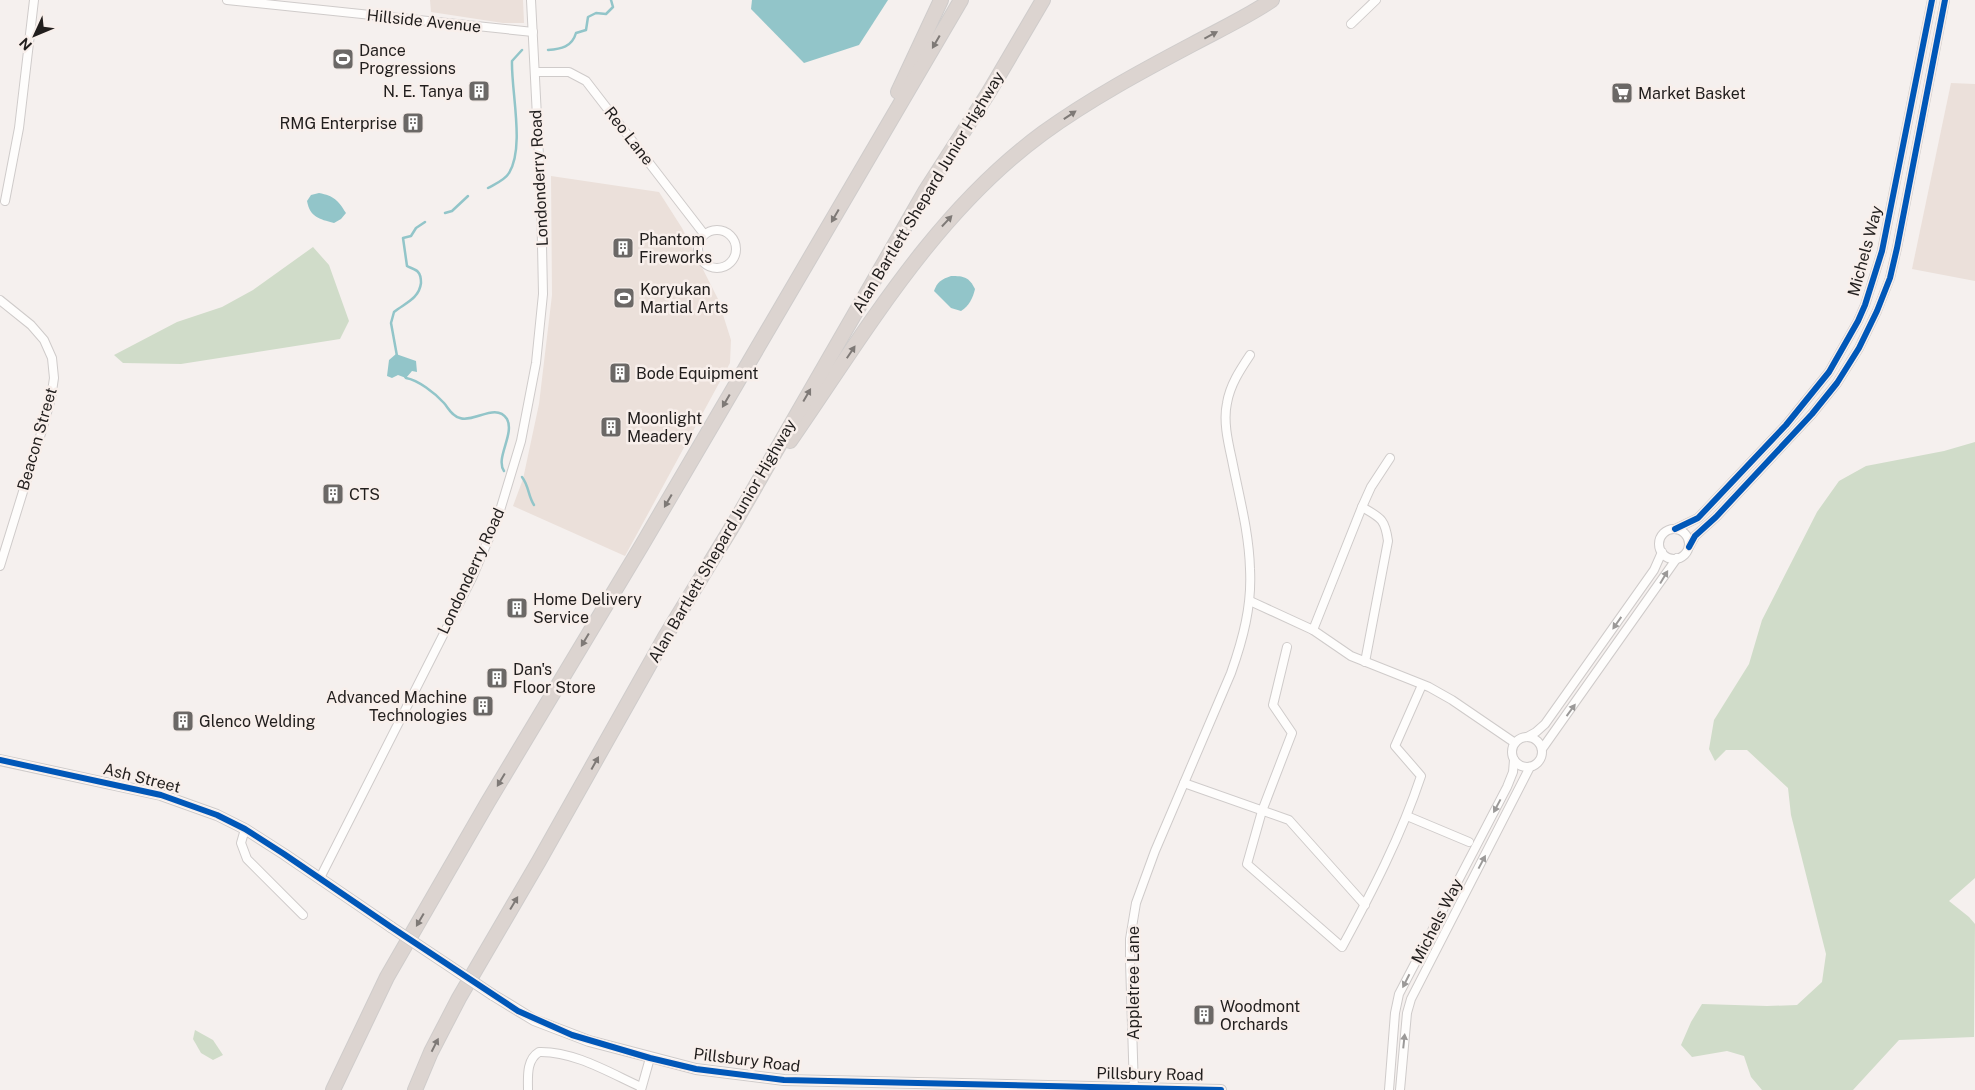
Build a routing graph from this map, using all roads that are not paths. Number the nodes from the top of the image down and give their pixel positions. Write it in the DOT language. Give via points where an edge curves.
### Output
graph roads {
  1 [pos="34,0"];
  2 [pos="227,0"];
  3 [pos="531,0"];
  4 [pos="941,0"];
  5 [pos="961,0"];
  6 [pos="1043,0"];
  7 [pos="1272,0"];
  8 [pos="1376,0"];
  9 [pos="1932,0"];
  10 [pos="1945,0"];
  11 [pos="300,4"];
  12 [pos="1351,24"];
  13 [pos="532,32"];
  14 [pos="534,72"];
  15 [pos="859,174"];
  16 [pos="5,201"];
  17 [pos="704,234"];
  18 [pos="0,300"];
  19 [pos="1250,355"];
  20 [pos="1390,458"];
  21 [pos="1362,507"];
  22 [pos="735,522"];
  23 [pos="1675,529"];
  24 [pos="1688,547"];
  25 [pos="1662,552"];
  26 [pos="1677,558"];
  27 [pos="0,566"];
  28 [pos="1250,600"];
  29 [pos="1313,630"];
  30 [pos="1287,647"];
  31 [pos="1365,662"];
  32 [pos="1422,685"];
  33 [pos="1527,737"];
  34 [pos="1515,743"];
  35 [pos="1542,749"];
  36 [pos="0,760"];
  37 [pos="1514,760"];
  38 [pos="1530,767"];
  39 [pos="1184,783"];
  40 [pos="1262,811"];
  41 [pos="1407,816"];
  42 [pos="245,829"];
  43 [pos="1469,842"];
  44 [pos="320,878"];
  45 [pos="1365,905"];
  46 [pos="303,915"];
  47 [pos="650,1058"];
  48 [pos="641,1088"];
  49 [pos="1134,1089"];
  50 [pos="334,1090"];
  51 [pos="415,1090"];
  52 [pos="528,1090"];
  53 [pos="1221,1090"];
  54 [pos="1389,1090"];
  55 [pos="1400,1090"];
  1 -- 16 [label="street" via="19,128"];
  2 -- 11 [label="street, Hillside Avenue"];
  3 -- 13 [label="street, Londonderry Road"];
  4 -- 15 [label="highway"];
  5 -- 15 [label="highway, one-way"];
  22 -- 6 [label="highway, Alan Bartlett Shepard Junior Highway, one-way" via="926,190"];
  22 -- 7 [label="highway, one-way" via="899,282 942,226 976,191 1043,133 1076,110"];
  8 -- 12 [label="street"];
  9 -- 23 [label="street, Michels Way" via="1882,252 1858,321 1829,372 1786,425 1698,518"];
  10 -- 24 [label="street, Michels Way" via="1890,278 1867,332 1828,395"];
  11 -- 13 [label="street, Hillside Avenue"];
  13 -- 14 [label="street, Londonderry Road"];
  14 -- 17 [label="street, Reo Lane" via="569,72 586,81"];
  14 -- 44 [label="street, Londonderry Road" via="543,294 536,363 521,441 498,517 472,578"];
  15 -- 50 [label="highway, one-way" via="387,977"];
  17 -- 17 [label="street" via="697,251 702,262 719,268 731,262 736,251 728,234 716,230"];
  18 -- 27 [label="street, Beacon Street" via="44,340 52,358 54,378 43,427"];
  19 -- 28 [label="street, Appletree Lane" via="1232,385 1226,416 1246,535"];
  20 -- 21 [label="street"];
  21 -- 29 [label="street"];
  21 -- 31 [label="street" via="1386,525 1388,542"];
  51 -- 22 [label="highway, Alan Bartlett Shepard Junior Highway, one-way" via="431,1052 482,957 665,637"];
  23 -- 24 [label="street" via="1687,537"];
  23 -- 25 [label="street" via="1666,531 1660,538"];
  24 -- 26 [label="street"];
  25 -- 26 [label="street" via="1669,558"];
  25 -- 33 [label="street, one-way" via="1654,570 1545,724"];
  35 -- 26 [label="street, one-way"];
  28 -- 29 [label="street"];
  28 -- 39 [label="street, Appletree Lane" via="1239,651"];
  29 -- 31 [label="street" via="1340,650"];
  30 -- 40 [label="street" via="1273,705 1292,733"];
  31 -- 32 [label="street"];
  32 -- 34 [label="street" via="1452,700"];
  32 -- 41 [label="street" via="1395,746 1421,776"];
  33 -- 34 [label="street"];
  33 -- 35 [label="street" via="1535,740"];
  34 -- 37 [label="street"];
  35 -- 38 [label="street" via="1539,762"];
  36 -- 42 [label="street, Ash Street" via="162,795 218,815"];
  37 -- 38 [label="street" via="1521,766"];
  37 -- 54 [label="street, Michels Way, one-way" via="1507,787 1400,994 1395,1013"];
  55 -- 38 [label="street, Michels Way, one-way" via="1411,999"];
  39 -- 40 [label="street"];
  39 -- 49 [label="street, Appletree Lane" via="1136,903 1130,939"];
  40 -- 45 [label="street" via="1289,820"];
  40 -- 45 [label="street" via="1247,864 1342,947"];
  41 -- 43 [label="street"];
  41 -- 45 [label="street"];
  42 -- 44 [label="street, Ash Street"];
  42 -- 46 [label="street" via="241,844 247,859"];
  44 -- 47 [label="street, Pillsbury Road, bridge" via="518,1011 553,1028"];
  47 -- 48 [label="street"];
  47 -- 49 [label="street, Pillsbury Road" via="696,1069 784,1080"];
  48 -- 52 [label="street" via="575,1058 539,1052 528,1067"];
  49 -- 53 [label="street, Pillsbury Road"];
}
